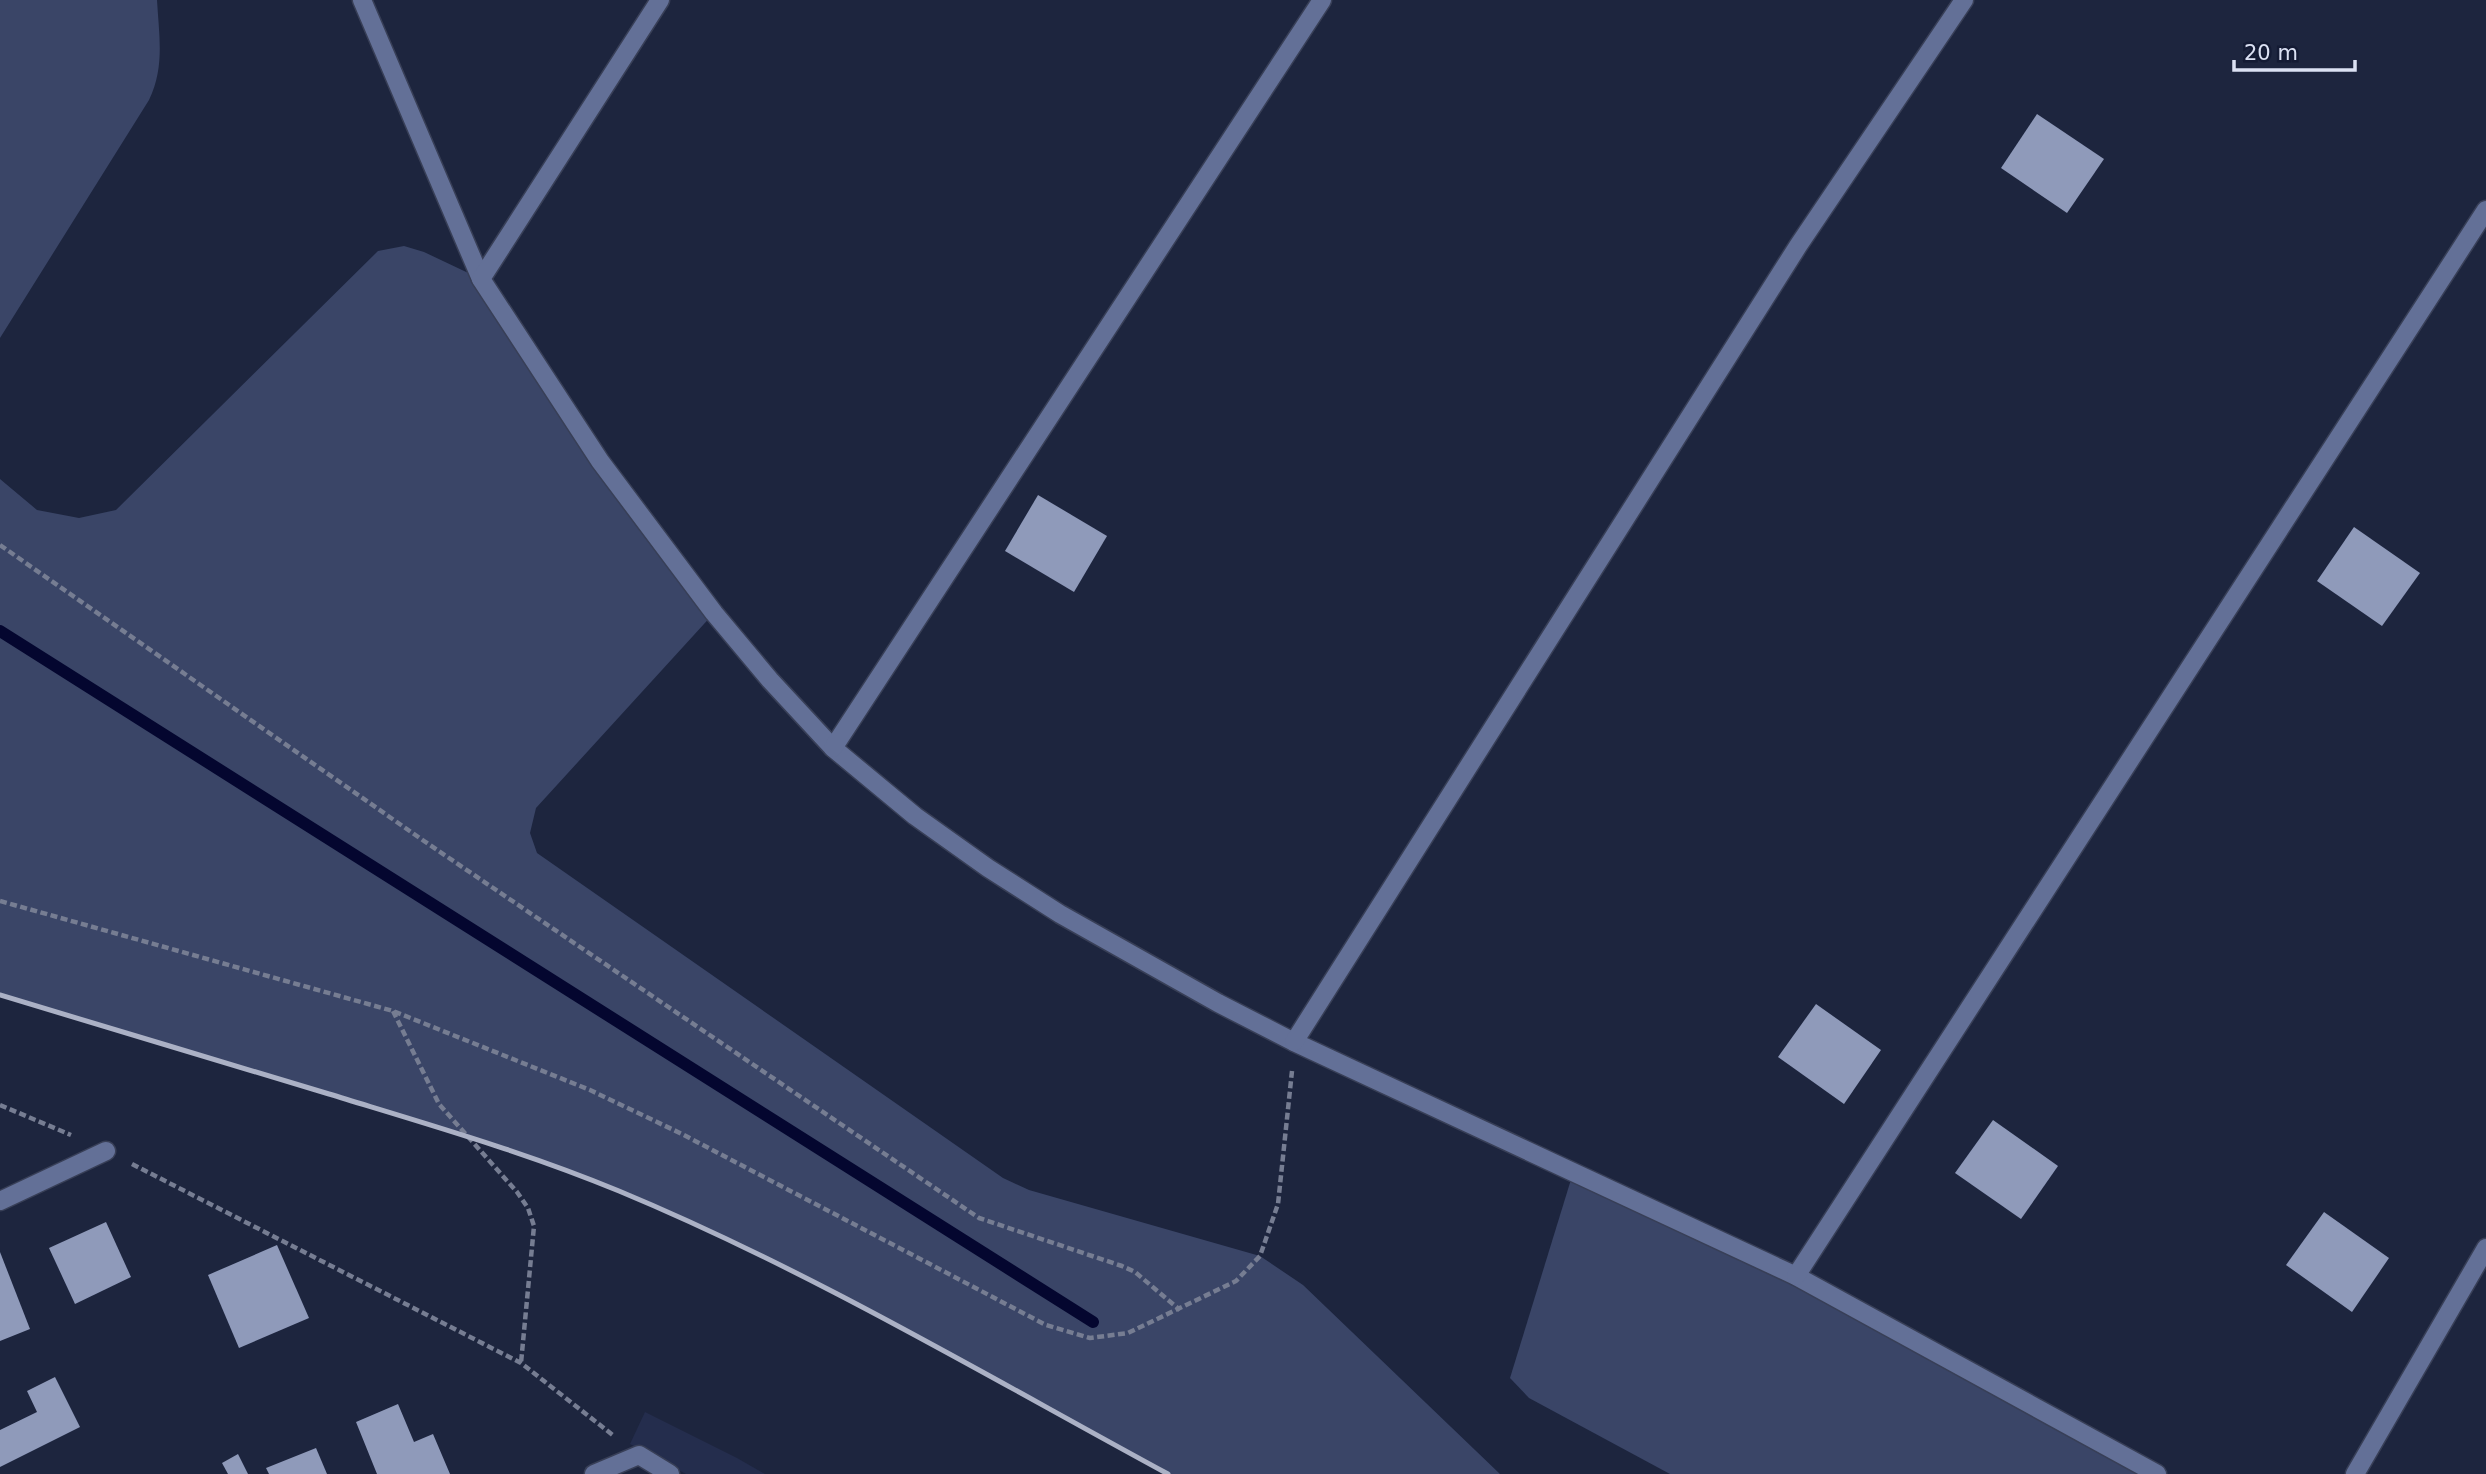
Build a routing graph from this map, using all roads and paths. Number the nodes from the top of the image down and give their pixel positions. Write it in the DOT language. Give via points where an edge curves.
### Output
graph roads {
  1 [pos="362,0"];
  2 [pos="660,0"];
  3 [pos="1322,0"];
  4 [pos="1964,0"];
  5 [pos="2486,210"];
  6 [pos="481,279"];
  7 [pos="0,545"];
  8 [pos="833,748"];
  9 [pos="0,901"];
  10 [pos="393,1011"];
  11 [pos="1294,1042"];
  12 [pos="0,1105"];
  13 [pos="106,1151"];
  14 [pos="0,1201"];
  15 [pos="2486,1248"];
  16 [pos="1796,1276"];
  17 [pos="1180,1310"];
  18 [pos="521,1363"];
  19 [pos="639,1455"];
  20 [pos="594,1474"];
  21 [pos="670,1474"];
  22 [pos="2157,1474"];
  23 [pos="2355,1474"];
  1 -- 6 [label="street"];
  2 -- 6 [label="street"];
  3 -- 8 [label="street"];
  4 -- 11 [label="street" via="1798,246"];
  5 -- 16 [label="street"];
  6 -- 8 [label="street" via="600,461 706,602"];
  7 -- 17 [label="path" via="979,1219 1122,1266"];
  8 -- 11 [label="street" via="915,816 1060,915"];
  9 -- 10 [label="path"];
  10 -- 17 [label="path" via="590,1090 1046,1325 1090,1338 1128,1333"];
  10 -- 18 [label="path" via="439,1104 517,1192 531,1217 534,1226"];
  11 -- 16 [label="street"];
  11 -- 17 [label="path" via="1278,1205 1260,1256 1236,1282"];
  12 -- 13 [label="path"];
  13 -- 14 [label="street"];
  13 -- 18 [label="path"];
  15 -- 23 [label="street"];
  16 -- 22 [label="street"];
  18 -- 19 [label="path"];
  19 -- 20 [label="street"];
  19 -- 21 [label="street"];
}
